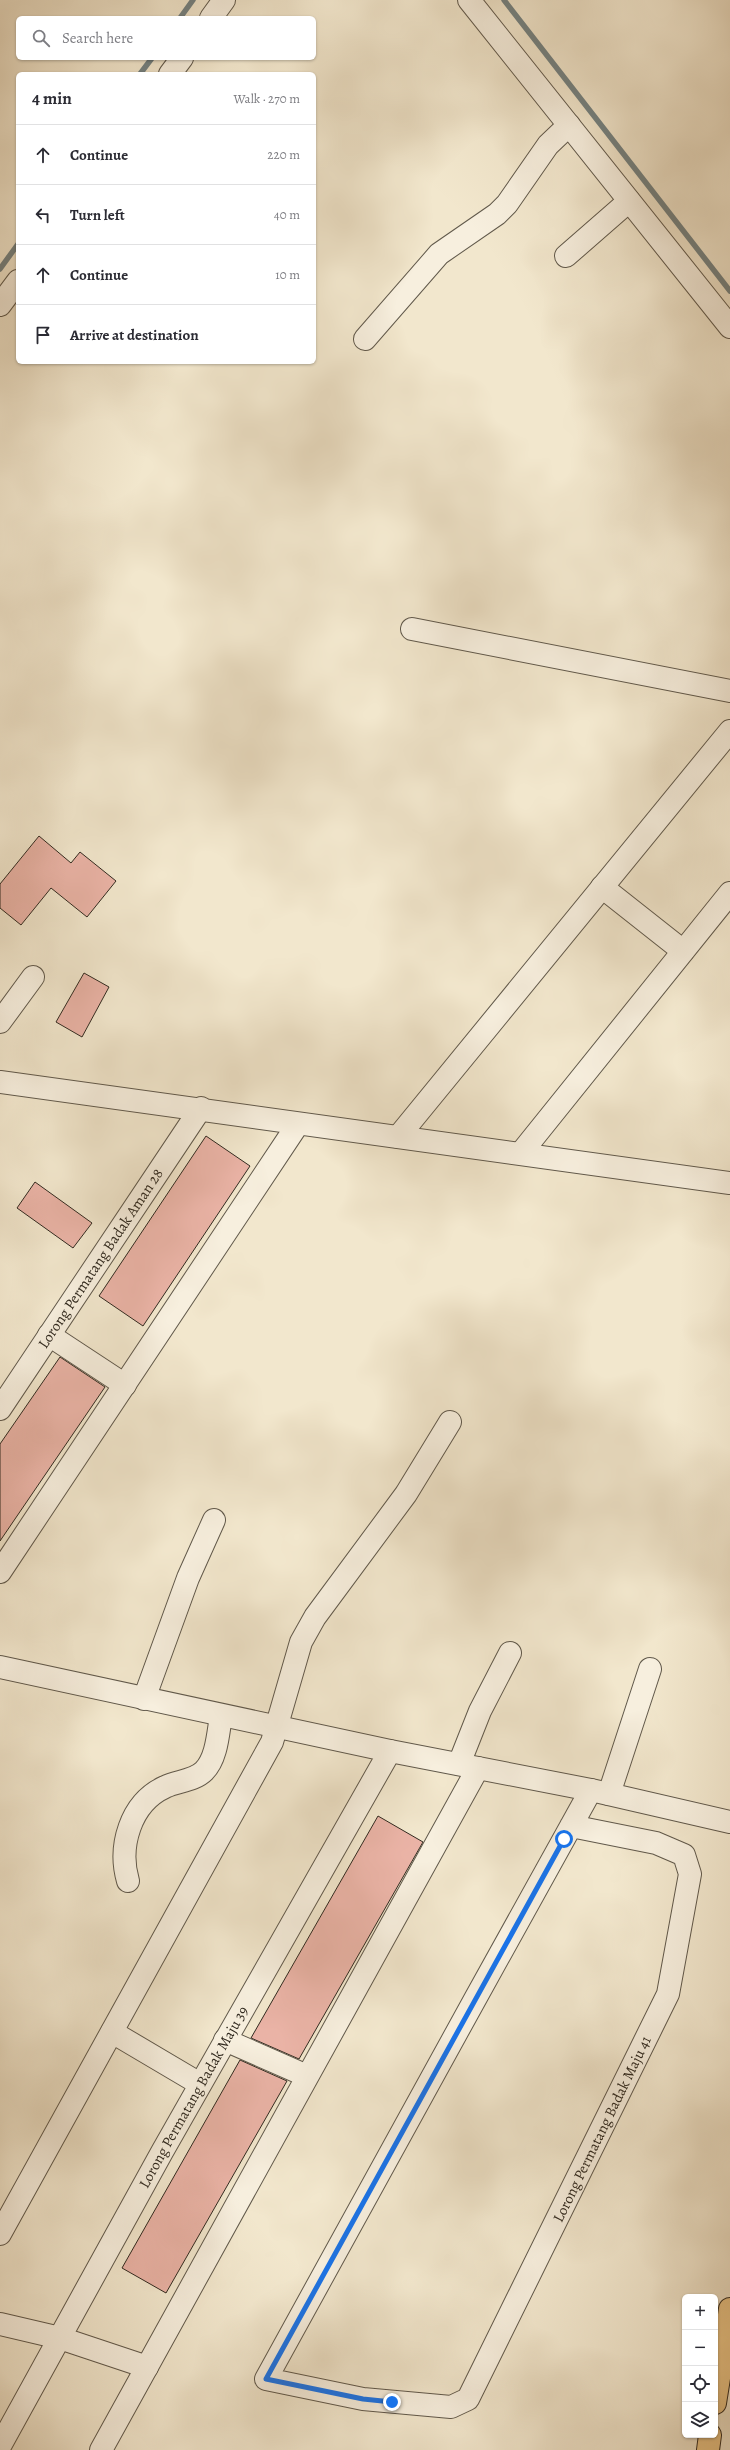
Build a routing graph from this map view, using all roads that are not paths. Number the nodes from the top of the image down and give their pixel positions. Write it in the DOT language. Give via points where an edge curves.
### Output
graph roads {
  1 [pos="224,0"];
  2 [pos="469,0"];
  3 [pos="212,16"];
  4 [pos="180,60"];
  5 [pos="172,72"];
  6 [pos="569,126"];
  7 [pos="629,201"];
  8 [pos="566,256"];
  9 [pos="16,284"];
  10 [pos="0,306"];
  11 [pos="730,327"];
  12 [pos="365,339"];
  13 [pos="412,629"];
  14 [pos="730,691"];
  15 [pos="730,731"];
  16 [pos="602,887"];
  17 [pos="730,893"];
  18 [pos="683,951"];
  19 [pos="33,977"];
  20 [pos="0,1022"];
  21 [pos="0,1082"];
  22 [pos="201,1108"];
  23 [pos="298,1124"];
  24 [pos="398,1137"];
  25 [pos="521,1153"];
  26 [pos="730,1182"];
  27 [pos="49,1335"];
  28 [pos="125,1385"];
  29 [pos="0,1409"];
  30 [pos="450,1422"];
  31 [pos="214,1520"];
  32 [pos="0,1572"];
  33 [pos="510,1653"];
  34 [pos="0,1667"];
  35 [pos="650,1669"];
  36 [pos="144,1699"];
  37 [pos="221,1716"];
  38 [pos="277,1727"];
  39 [pos="390,1751"];
  40 [pos="466,1758"];
  41 [pos="600,1792"];
  42 [pos="730,1822"];
  43 [pos="571,1826"];
  44 [pos="128,1881"];
  45 [pos="112,2032"];
  46 [pos="225,2040"];
  47 [pos="307,2076"];
  48 [pos="200,2084"];
  49 [pos="0,2234"];
  50 [pos="730,2309"];
  51 [pos="0,2324"];
  52 [pos="60,2338"];
  53 [pos="147,2367"];
  54 [pos="715,2402"];
  55 [pos="710,2438"];
  56 [pos="0,2446"];
  57 [pos="100,2450"];
  58 [pos="708,2450"];
  1 -- 3 [label="street"];
  2 -- 6 [label="street"];
  4 -- 5 [label="street"];
  6 -- 7 [label="street"];
  6 -- 12 [label="street" via="548,145 507,204 497,214 439,254"];
  7 -- 8 [label="street"];
  7 -- 11 [label="street"];
  9 -- 10 [label="street"];
  13 -- 14 [label="street"];
  15 -- 16 [label="street"];
  16 -- 18 [label="street"];
  16 -- 24 [label="street"];
  17 -- 18 [label="street"];
  18 -- 25 [label="street"];
  19 -- 20 [label="street"];
  21 -- 22 [label="street"];
  22 -- 23 [label="street"];
  22 -- 27 [label="street, Lorong Permatang Badak Aman 28"];
  23 -- 24 [label="street"];
  23 -- 28 [label="street"];
  24 -- 25 [label="street"];
  25 -- 26 [label="street"];
  27 -- 28 [label="street"];
  27 -- 29 [label="street, Lorong Permatang Badak Aman 28"];
  28 -- 32 [label="street"];
  30 -- 38 [label="street" via="406,1494 315,1617 301,1642"];
  31 -- 36 [label="street" via="188,1578"];
  33 -- 40 [label="street" via="480,1711"];
  34 -- 36 [label="street"];
  35 -- 41 [label="street"];
  36 -- 37 [label="street"];
  37 -- 38 [label="street"];
  37 -- 44 [label="street" via="212,1757 203,1771 193,1778 146,1798 137,1813 127,1836 124,1853"];
  38 -- 39 [label="street"];
  38 -- 45 [label="street" via="272,1742"];
  39 -- 40 [label="street"];
  39 -- 46 [label="street, Lorong Permatang Badak Maju 39"];
  40 -- 41 [label="street"];
  40 -- 47 [label="street"];
  41 -- 42 [label="street"];
  41 -- 43 [label="street"];
  43 -- 43 [label="street, Lorong Permatang Badak Maju 41" via="656,1843 684,1855 690,1874 668,1994 468,2400 451,2407 363,2399 266,2379"];
  45 -- 48 [label="street"];
  45 -- 49 [label="street"];
  46 -- 47 [label="street"];
  46 -- 48 [label="street, Lorong Permatang Badak Maju 39"];
  47 -- 53 [label="street"];
  48 -- 52 [label="street, Lorong Permatang Badak Maju 39"];
  50 -- 54 [label="highway"];
  51 -- 52 [label="street"];
  52 -- 53 [label="street"];
  52 -- 56 [label="street, Lorong Permatang Badak Maju 39"];
  53 -- 57 [label="street"];
  55 -- 58 [label="highway"];
}
